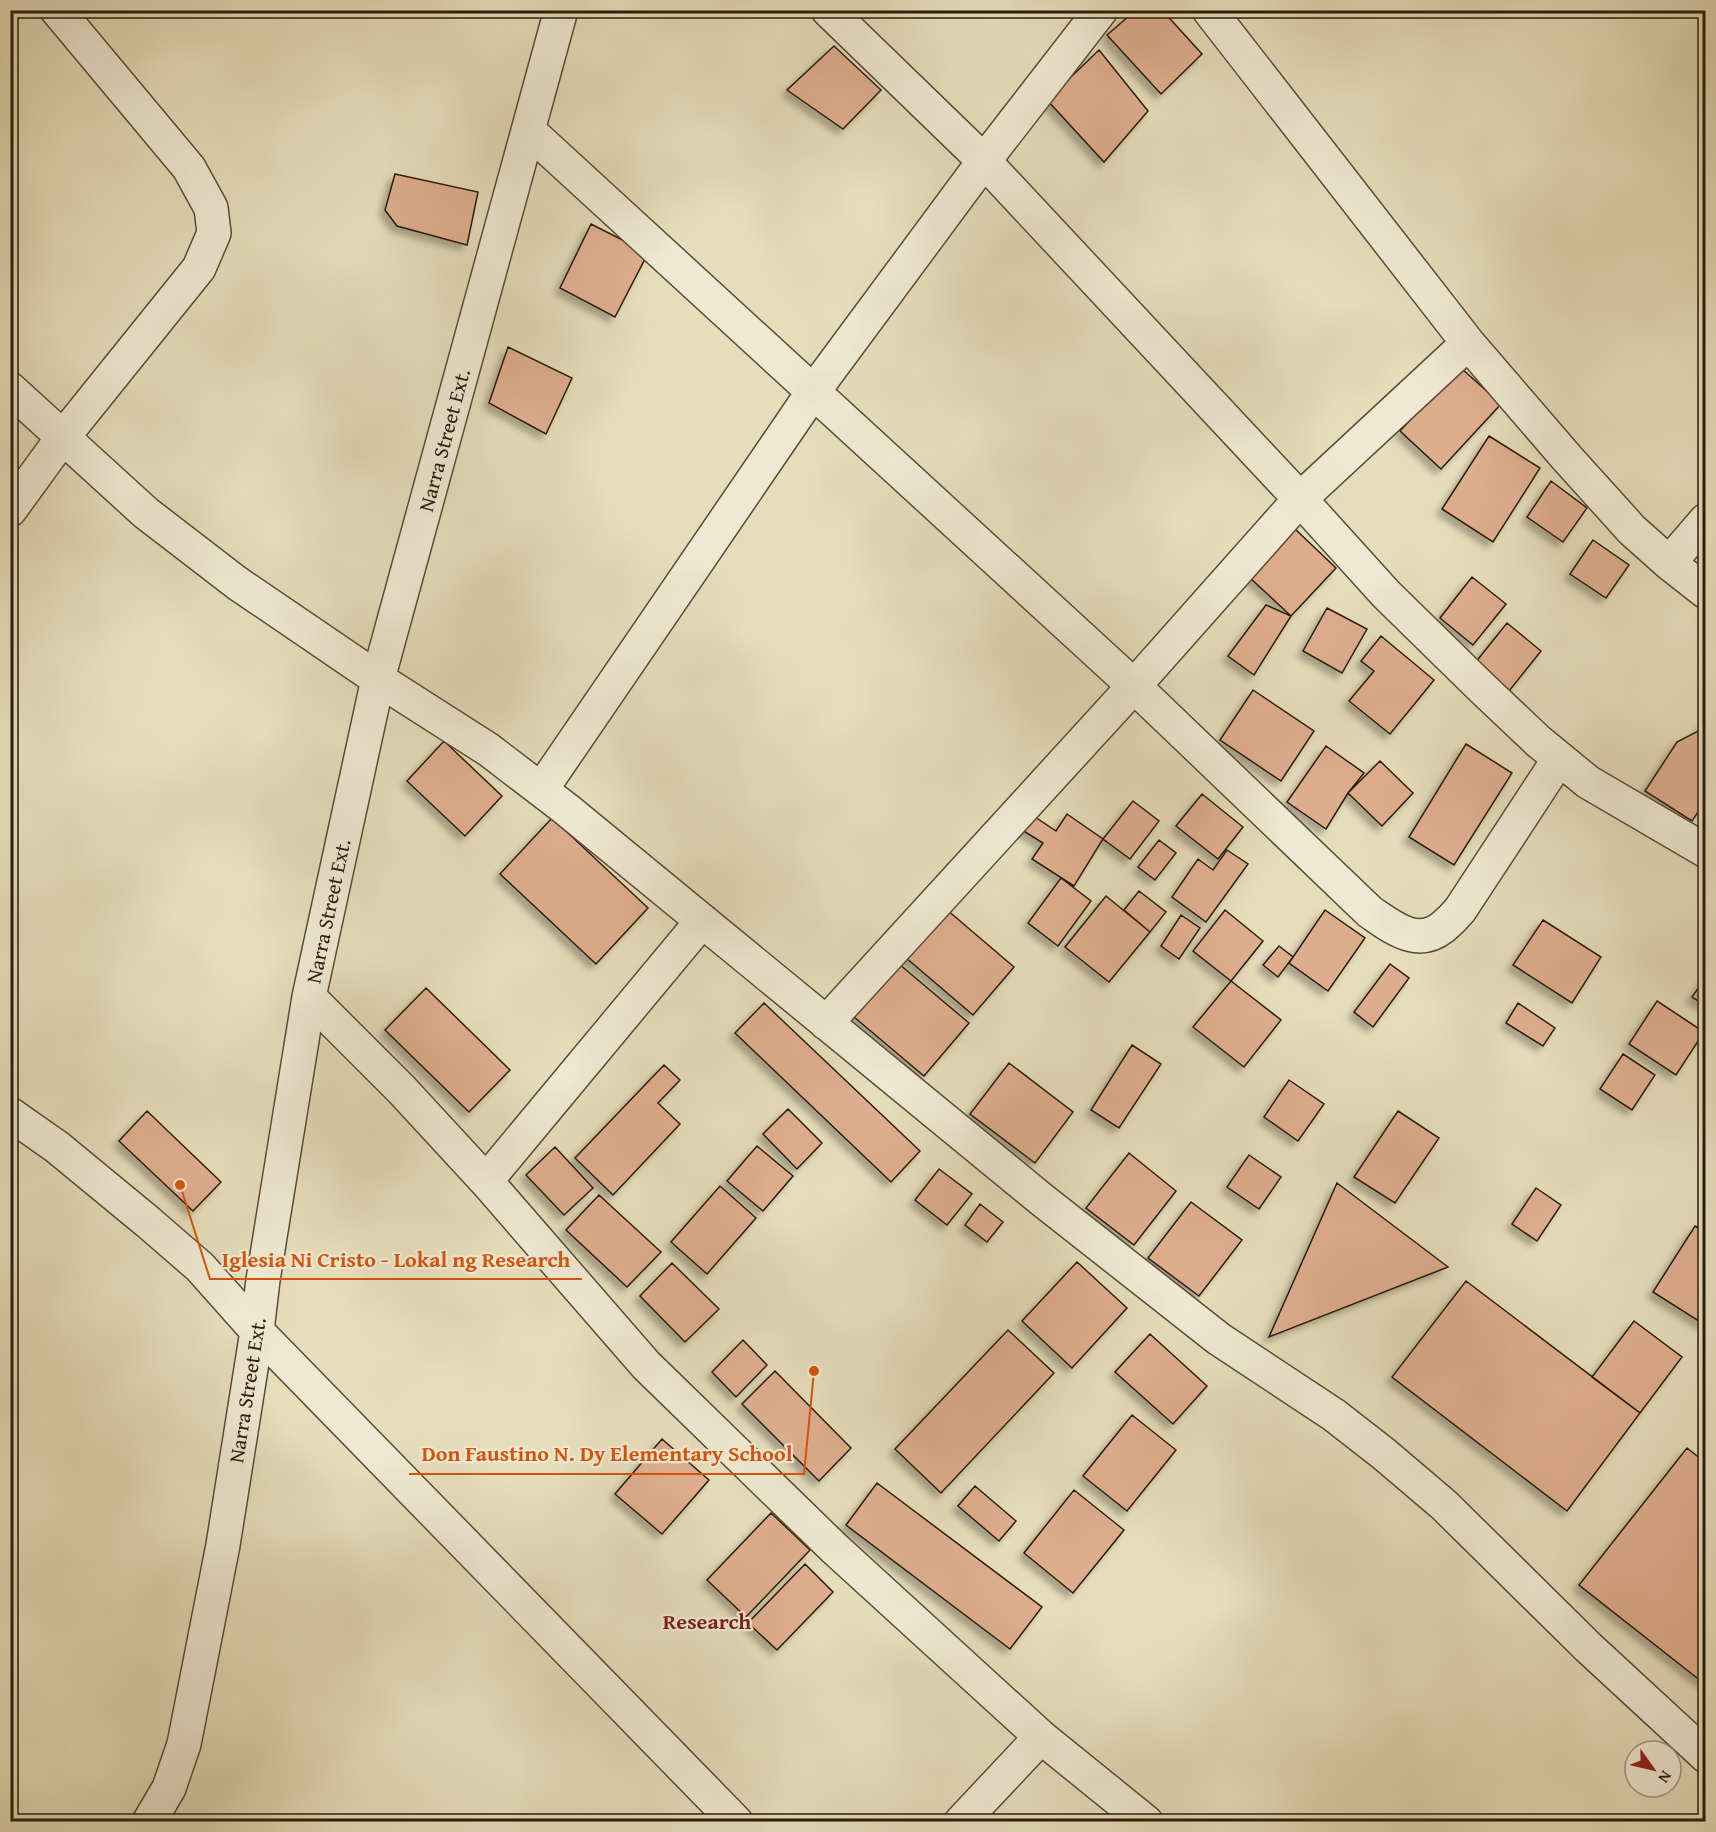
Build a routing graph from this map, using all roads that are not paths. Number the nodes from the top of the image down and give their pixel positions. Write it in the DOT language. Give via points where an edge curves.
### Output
graph roads {
  1 [pos="57,10"];
  2 [pos="561,10"];
  3 [pos="828,10"];
  4 [pos="1101,10"];
  5 [pos="1209,10"];
  6 [pos="529,131"];
  7 [pos="984,161"];
  8 [pos="1468,343"];
  9 [pos="10,389"];
  10 [pos="813,392"];
  11 [pos="63,437"];
  12 [pos="1300,499"];
  13 [pos="10,510"];
  14 [pos="1706,520"];
  15 [pos="1669,563"];
  16 [pos="1706,592"];
  17 [pos="378,679"];
  18 [pos="1134,686"];
  19 [pos="1559,759"];
  20 [pos="541,790"];
  21 [pos="1706,851"];
  22 [pos="702,921"];
  23 [pos="309,997"];
  24 [pos="826,1023"];
  25 [pos="10,1114"];
  26 [pos="486,1181"];
  27 [pos="257,1331"];
  28 [pos="1041,1737"];
  29 [pos="1706,1756"];
  30 [pos="149,1821"];
  31 [pos="736,1821"];
  32 [pos="961,1821"];
  33 [pos="1146,1821"];
  1 -- 11 [label="street" via="189,168 211,208 214,233 199,268"];
  2 -- 6 [label="street, Narra Street Ext."];
  3 -- 7 [label="street"];
  4 -- 7 [label="street"];
  5 -- 8 [label="street"];
  6 -- 10 [label="street"];
  6 -- 17 [label="street, Narra Street Ext."];
  7 -- 10 [label="street"];
  7 -- 12 [label="street"];
  8 -- 12 [label="street"];
  8 -- 15 [label="street" via="1625,522"];
  9 -- 11 [label="street"];
  10 -- 18 [label="street"];
  10 -- 20 [label="street"];
  11 -- 13 [label="street"];
  11 -- 17 [label="street" via="146,513 237,583"];
  12 -- 18 [label="street"];
  12 -- 19 [label="street" via="1386,594"];
  14 -- 15 [label="street"];
  15 -- 16 [label="street"];
  17 -- 20 [label="street" via="489,750"];
  17 -- 23 [label="street, Narra Street Ext."];
  18 -- 19 [label="street" via="1370,912 1399,932 1421,937 1442,929 1460,910"];
  18 -- 24 [label="street"];
  19 -- 21 [label="street" via="1588,782"];
  20 -- 22 [label="street"];
  22 -- 24 [label="street"];
  22 -- 26 [label="street"];
  23 -- 26 [label="street"];
  23 -- 27 [label="street, Narra Street Ext."];
  24 -- 29 [label="street" via="1220,1339 1334,1415 1384,1454 1444,1505 1579,1639"];
  25 -- 27 [label="street" via="57,1147 200,1267"];
  26 -- 28 [label="street" via="646,1365 834,1548"];
  27 -- 30 [label="street, Narra Street Ext." via="223,1545 184,1744 169,1788"];
  27 -- 31 [label="street"];
  28 -- 32 [label="street"];
  28 -- 33 [label="street"];
}
